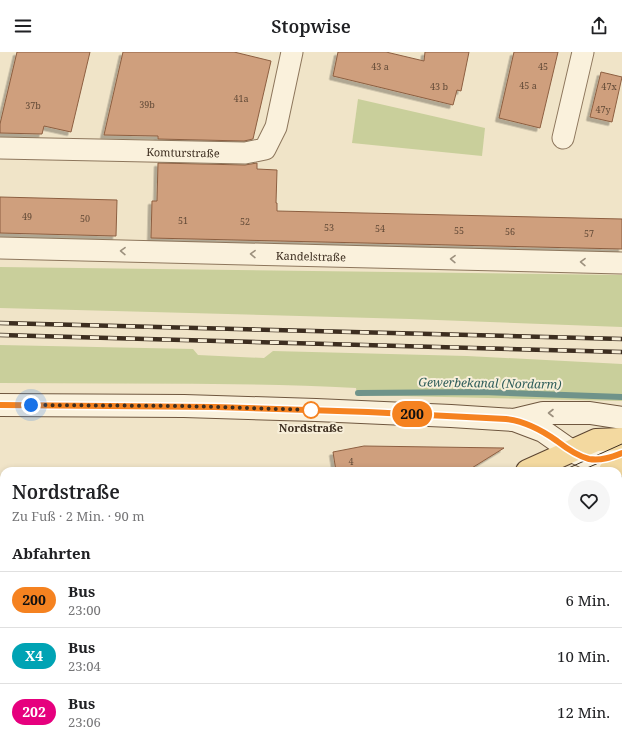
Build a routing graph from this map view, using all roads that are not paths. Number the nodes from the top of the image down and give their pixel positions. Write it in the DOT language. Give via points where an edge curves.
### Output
graph roads {
  1 [pos="292,52"];
  2 [pos="584,52"];
  3 [pos="563,138"];
  4 [pos="0,148"];
  5 [pos="0,248"];
  6 [pos="622,263"];
  7 [pos="0,405"];
  8 [pos="622,418"];
  9 [pos="514,420"];
  10 [pos="622,439"];
  11 [pos="570,450"];
  12 [pos="622,453"];
  13 [pos="535,467"];
  1 -- 4 [label="street, Komturstraße" via="276,127 265,149 245,153"];
  2 -- 3 [label="street"];
  6 -- 5 [label="street, Kandelstraße, one-way"];
  7 -- 9 [label="main road" via="323,410"];
  8 -- 9 [label="main road, one-way" via="590,413 543,413"];
  9 -- 11 [label="main road" via="543,431"];
  10 -- 11 [label="main road" via="596,440"];
  11 -- 12 [label="main road" via="589,459 607,459"];
  11 -- 13 [label="main road"];
}
